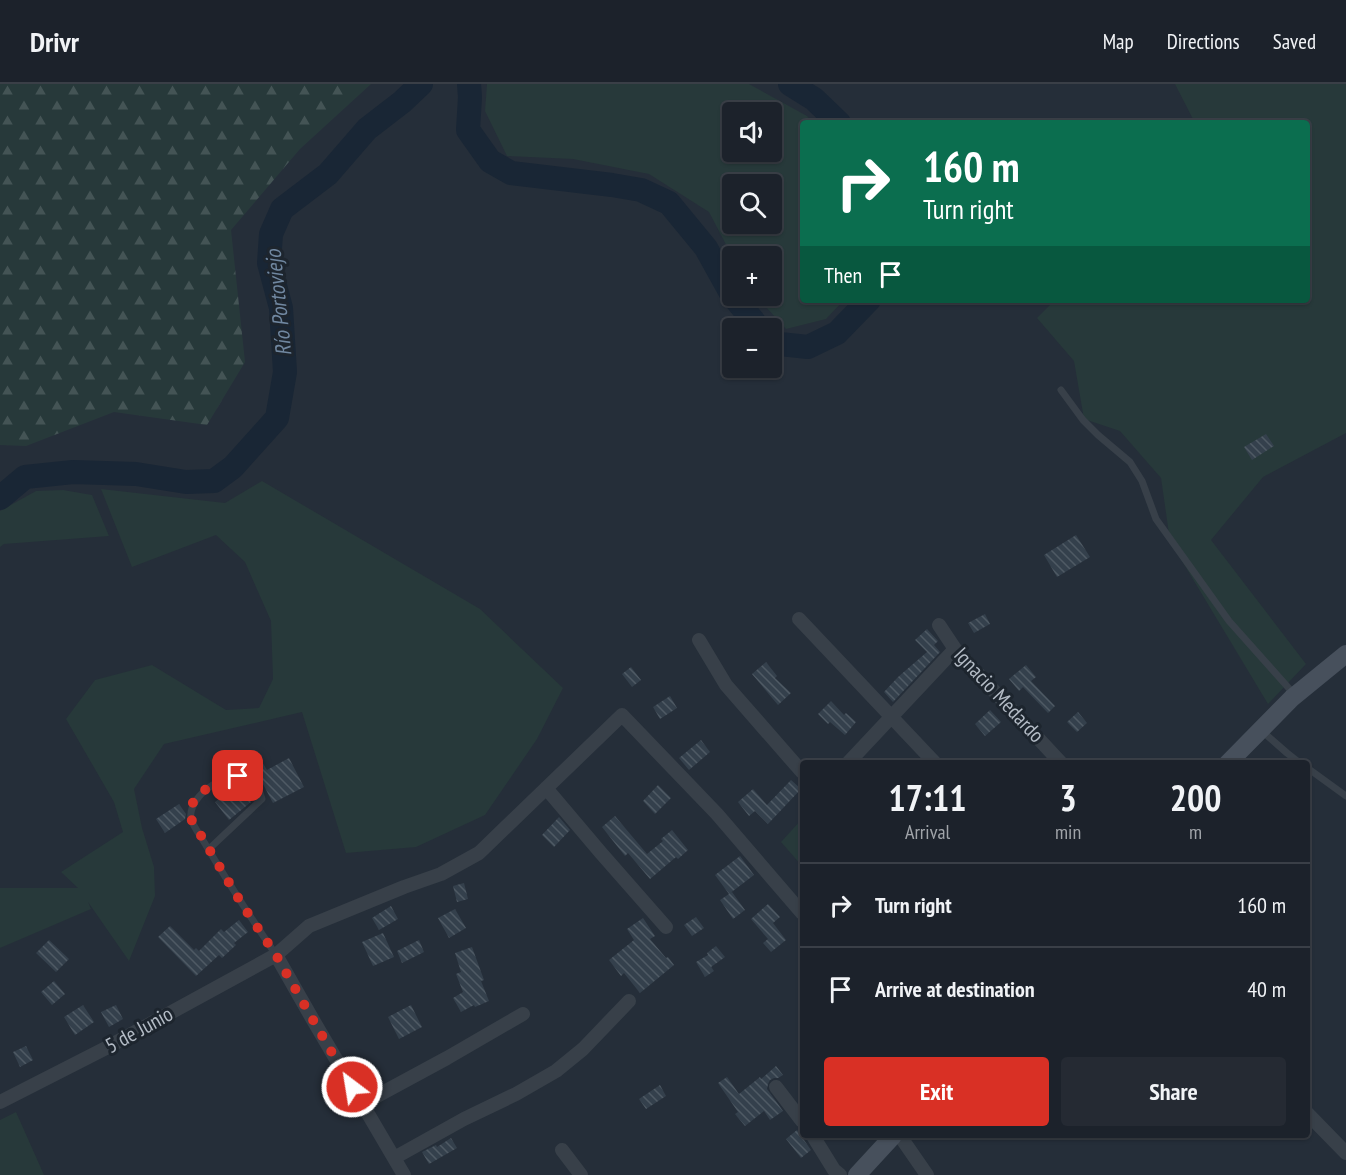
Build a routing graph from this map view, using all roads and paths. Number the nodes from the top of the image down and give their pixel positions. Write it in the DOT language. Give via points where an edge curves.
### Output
graph roads {
  1 [pos="1061,390"];
  2 [pos="799,619"];
  3 [pos="939,626"];
  4 [pos="699,640"];
  5 [pos="955,649"];
  6 [pos="1346,654"];
  7 [pos="1295,696"];
  8 [pos="893,717"];
  9 [pos="1261,729"];
  10 [pos="851,760"];
  11 [pos="932,760"];
  12 [pos="1058,760"];
  13 [pos="1231,760"];
  14 [pos="1296,760"];
  15 [pos="800,770"];
  16 [pos="1310,770"];
  17 [pos="546,788"];
  18 [pos="1346,796"];
  19 [pos="208,849"];
  20 [pos="800,911"];
  21 [pos="666,927"];
  22 [pos="276,955"];
  23 [pos="628,1001"];
  24 [pos="523,1014"];
  25 [pos="776,1088"];
  26 [pos="0,1102"];
  27 [pos="362,1104"];
  28 [pos="1310,1116"];
  29 [pos="800,1118"];
  30 [pos="814,1138"];
  31 [pos="891,1138"];
  32 [pos="901,1138"];
  33 [pos="562,1150"];
  34 [pos="1346,1153"];
  35 [pos="394,1158"];
  36 [pos="404,1175"];
  37 [pos="581,1175"];
  38 [pos="840,1175"];
  39 [pos="857,1175"];
  40 [pos="927,1175"];
  1 -- 7 [label="lane" via="1083,420 1130,462 1142,481 1156,519 1229,621"];
  2 -- 8 [label="street"];
  3 -- 5 [label="street, Ignacio Medardo"];
  4 -- 15 [label="street" via="726,685"];
  5 -- 8 [label="street"];
  5 -- 12 [label="street, Ignacio Medardo"];
  6 -- 7 [label="street"];
  7 -- 9 [label="street"];
  8 -- 10 [label="street"];
  8 -- 11 [label="street"];
  9 -- 13 [label="street"];
  9 -- 14 [label="lane"];
  16 -- 18 [label="lane"];
  17 -- 20 [label="street, 5 de Junio" via="622,714 717,814"];
  17 -- 21 [label="street"];
  17 -- 22 [label="street, 5 de Junio" via="479,853 441,874 309,926"];
  19 -- 19 [label="lane" via="191,819 193,802 209,786 238,776 251,779 262,799"];
  19 -- 22 [label="lane"];
  22 -- 26 [label="street, 5 de Junio"];
  22 -- 27 [label="street"];
  23 -- 35 [label="street" via="583,1049 556,1071"];
  24 -- 27 [label="street"];
  25 -- 29 [label="street"];
  27 -- 35 [label="street"];
  28 -- 34 [label="street"];
  30 -- 38 [label="street"];
  31 -- 39 [label="street"];
  32 -- 40 [label="street"];
  33 -- 37 [label="street"];
  35 -- 36 [label="street"];
}
